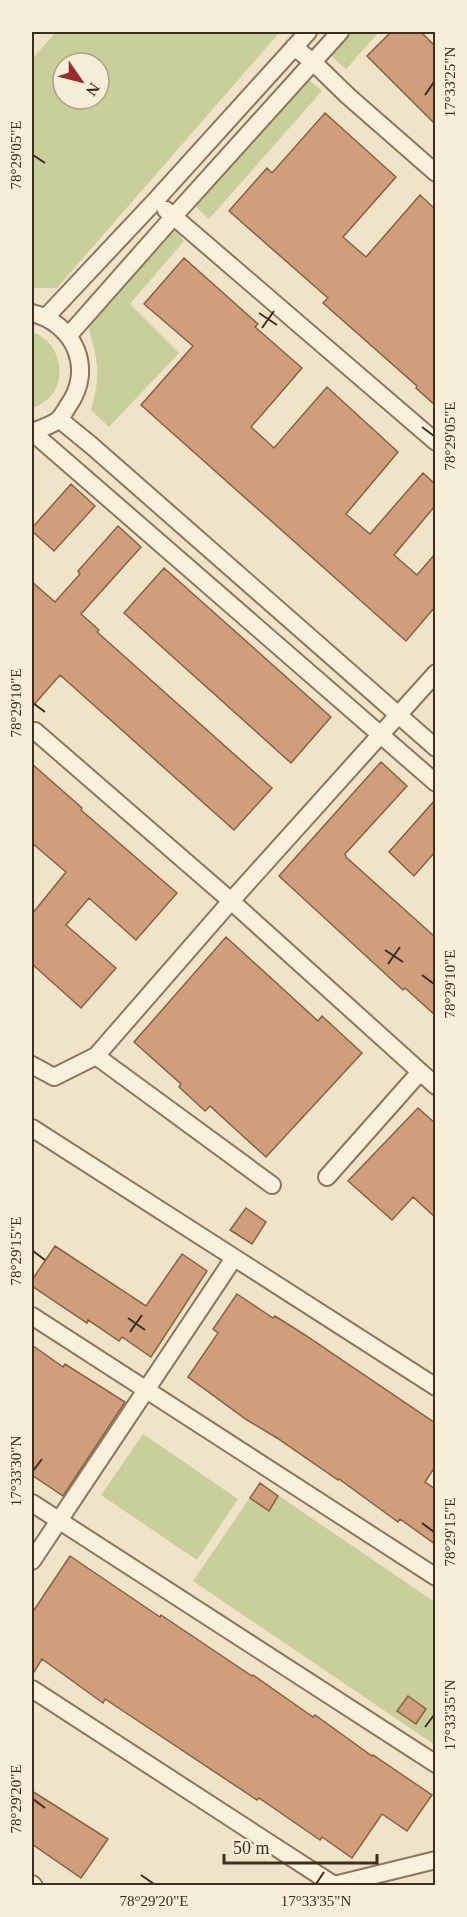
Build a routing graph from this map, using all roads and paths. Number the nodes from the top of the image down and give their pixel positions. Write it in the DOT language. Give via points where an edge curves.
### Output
graph roads {
  1 [pos="308,32"];
  2 [pos="340,32"];
  3 [pos="294,47"];
  4 [pos="313,62"];
  5 [pos="435,173"];
  6 [pos="155,201"];
  7 [pos="174,216"];
  8 [pos="39,314"];
  9 [pos="69,335"];
  10 [pos="59,419"];
  11 [pos="32,432"];
  12 [pos="435,442"];
  13 [pos="435,673"];
  14 [pos="398,715"];
  15 [pos="35,731"];
  16 [pos="380,734"];
  17 [pos="435,748"];
  18 [pos="435,783"];
  19 [pos="231,901"];
  20 [pos="96,1056"];
  21 [pos="32,1065"];
  22 [pos="420,1072"];
  23 [pos="435,1086"];
  24 [pos="32,1128"];
  25 [pos="327,1178"];
  26 [pos="272,1185"];
  27 [pos="234,1258"];
  28 [pos="32,1316"];
  29 [pos="435,1387"];
  30 [pos="146,1389"];
  31 [pos="32,1503"];
  32 [pos="59,1520"];
  33 [pos="32,1561"];
  34 [pos="435,1577"];
  35 [pos="32,1689"];
  36 [pos="435,1764"];
  37 [pos="435,1860"];
  1 -- 3 [label="street"];
  2 -- 4 [label="street"];
  3 -- 4 [label="street"];
  3 -- 6 [label="street"];
  4 -- 5 [label="street"];
  4 -- 7 [label="street"];
  6 -- 7 [label="street"];
  6 -- 8 [label="street"];
  7 -- 9 [label="street"];
  7 -- 12 [label="street"];
  8 -- 9 [label="street"];
  9 -- 10 [label="street" via="81,363 80,374 77,394"];
  10 -- 11 [label="street"];
  10 -- 14 [label="street"];
  11 -- 16 [label="street"];
  13 -- 14 [label="street"];
  14 -- 16 [label="street"];
  14 -- 17 [label="street"];
  15 -- 19 [label="street"];
  16 -- 18 [label="street"];
  16 -- 19 [label="street"];
  19 -- 20 [label="street"];
  19 -- 22 [label="street"];
  20 -- 21 [label="street" via="54,1077"];
  20 -- 26 [label="street"];
  22 -- 23 [label="street"];
  22 -- 25 [label="street"];
  24 -- 27 [label="street"];
  27 -- 29 [label="street"];
  27 -- 30 [label="street"];
  28 -- 30 [label="street"];
  30 -- 32 [label="street"];
  30 -- 34 [label="street"];
  31 -- 32 [label="street"];
  32 -- 33 [label="street"];
  32 -- 36 [label="street"];
  35 -- 37 [label="street" via="334,1885"];
}
